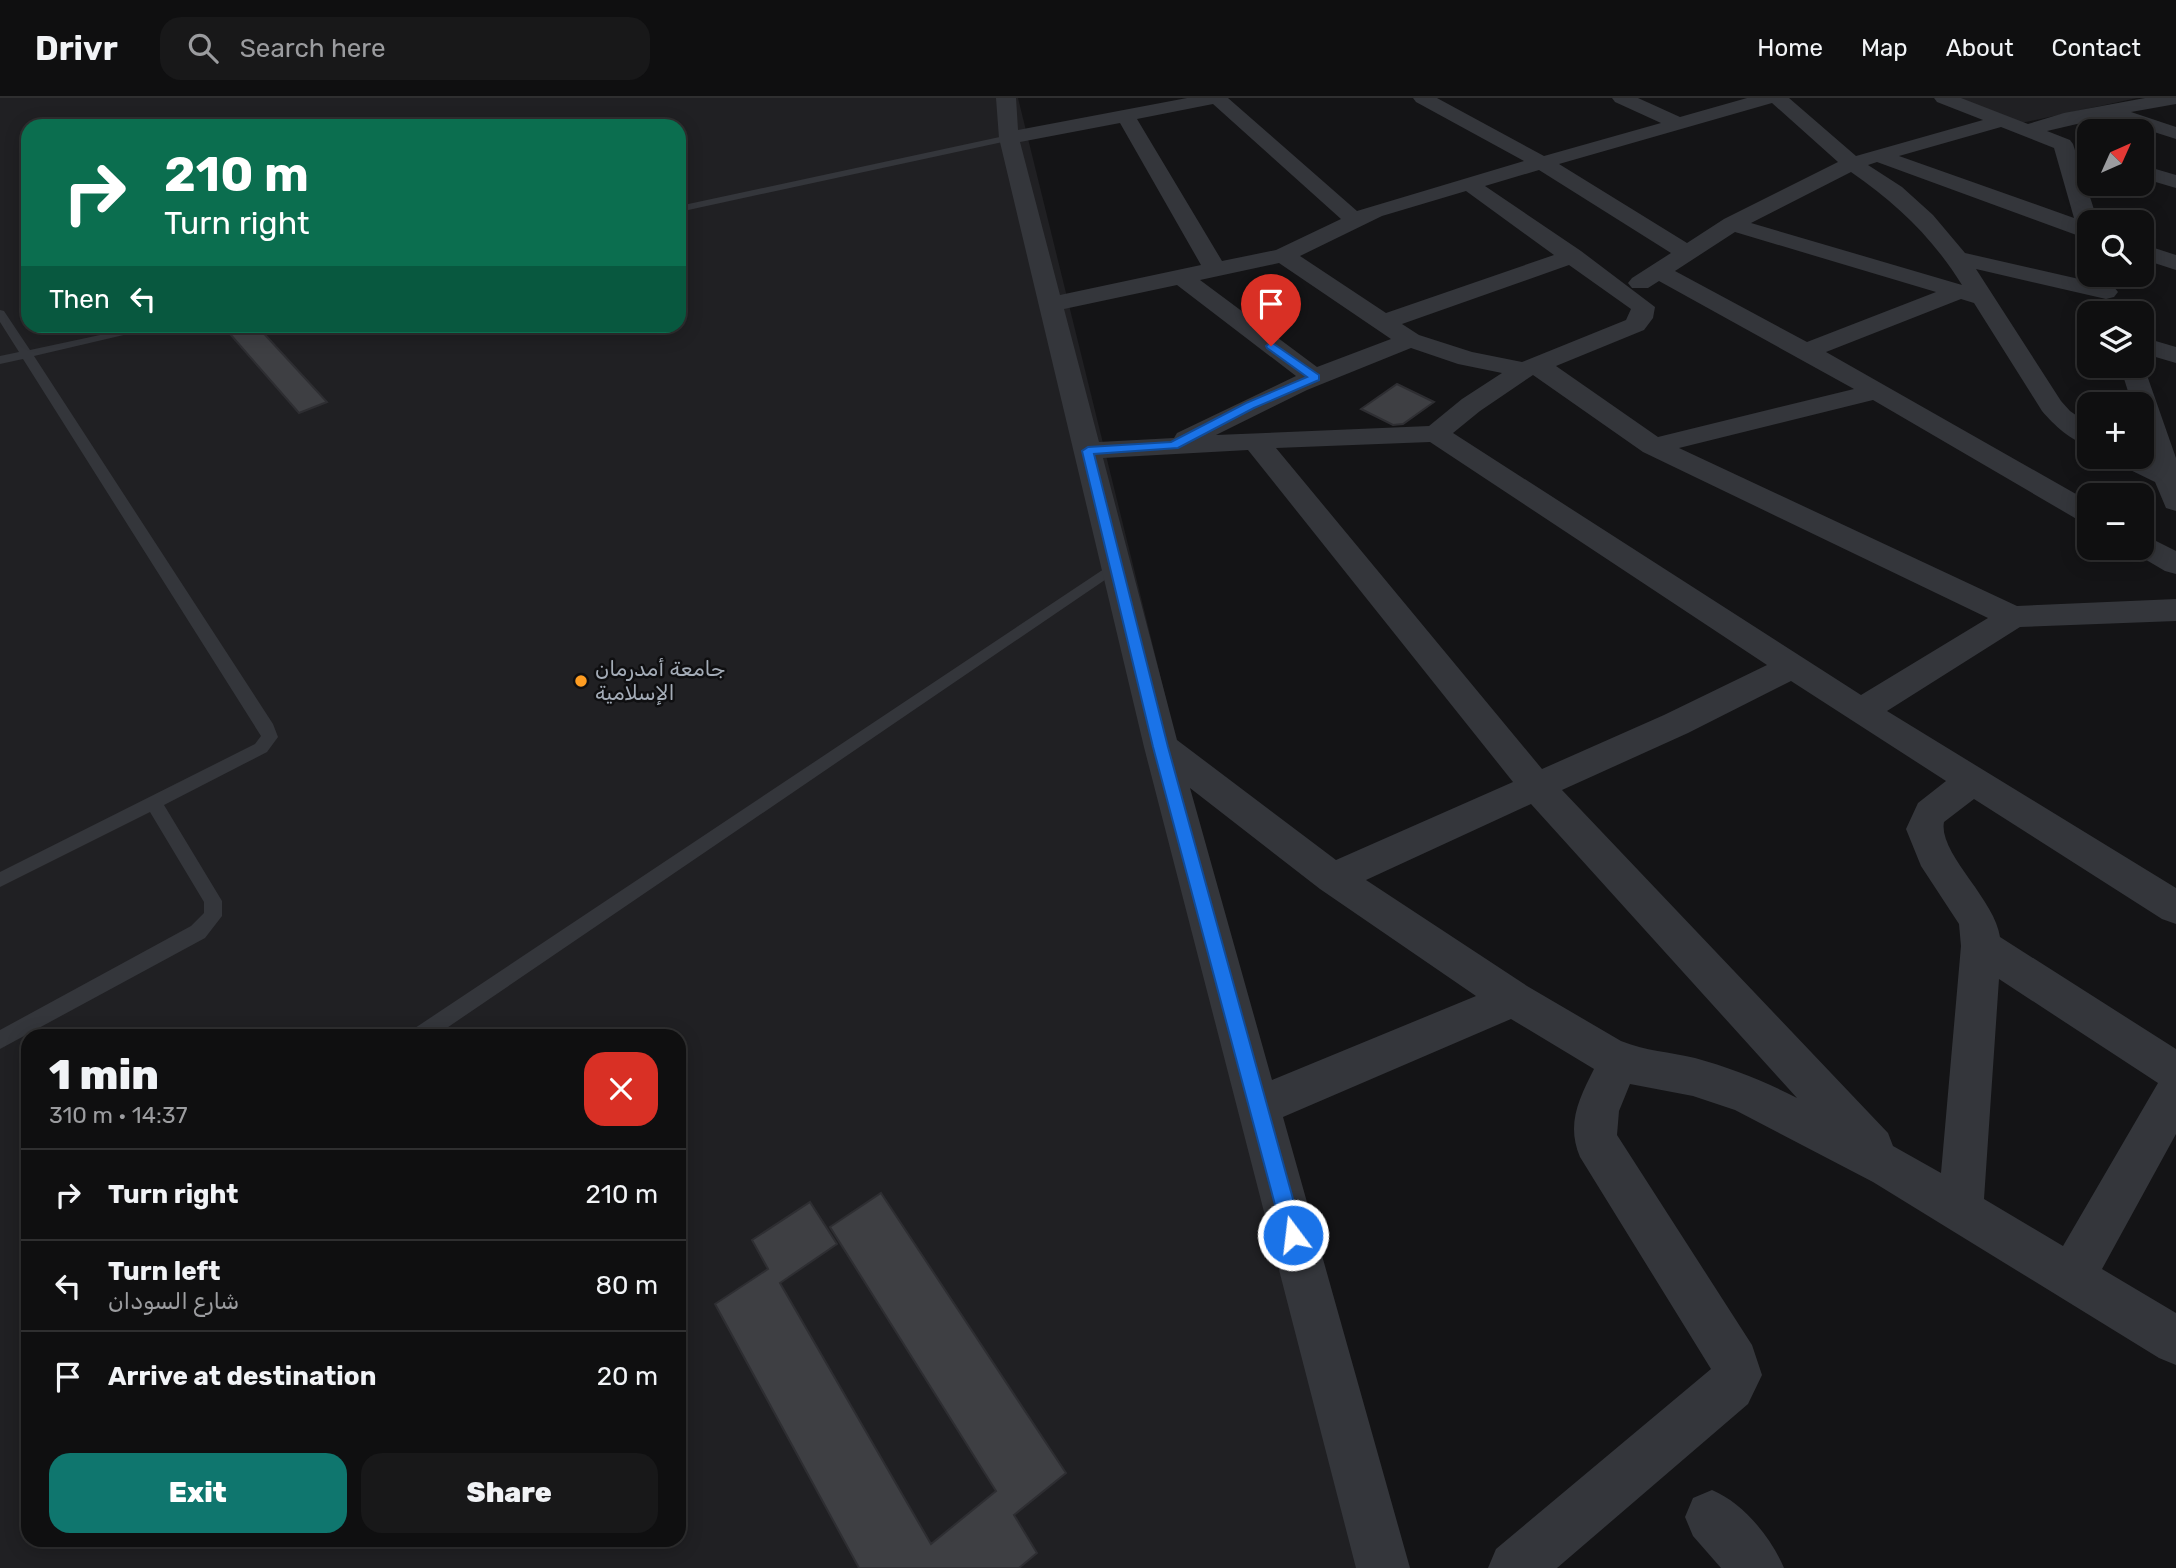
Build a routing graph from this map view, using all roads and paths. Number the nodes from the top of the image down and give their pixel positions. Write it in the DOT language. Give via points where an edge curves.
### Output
graph roads {
  1 [pos="1006,98"];
  2 [pos="1217,98"];
  3 [pos="1423,98"];
  4 [pos="1622,98"];
  5 [pos="1768,98"];
  6 [pos="1777,98"];
  7 [pos="1944,98"];
  8 [pos="2176,98"];
  9 [pos="2110,111"];
  10 [pos="1125,115"];
  11 [pos="2001,121"];
  12 [pos="1680,124"];
  13 [pos="2025,131"];
  14 [pos="2176,133"];
  15 [pos="1009,138"];
  16 [pos="2063,144"];
  17 [pos="2077,149"];
  18 [pos="1879,156"];
  19 [pos="1542,163"];
  20 [pos="1852,163"];
  21 [pos="2154,175"];
  22 [pos="2176,183"];
  23 [pos="1469,184"];
  24 [pos="686,207"];
  25 [pos="2082,210"];
  26 [pos="1354,219"];
  27 [pos="1731,224"];
  28 [pos="2077,228"];
  29 [pos="1685,252"];
  30 [pos="1283,255"];
  31 [pos="2154,255"];
  32 [pos="1573,256"];
  33 [pos="1957,258"];
  34 [pos="2176,263"];
  35 [pos="1216,269"];
  36 [pos="1658,271"];
  37 [pos="1180,276"];
  38 [pos="1958,292"];
  39 [pos="1625,293"];
  40 [pos="2107,293"];
  41 [pos="1982,298"];
  42 [pos="1052,304"];
  43 [pos="0,313"];
  44 [pos="1381,323"];
  45 [pos="124,333"];
  46 [pos="1410,340"];
  47 [pos="2154,349"];
  48 [pos="1805,351"];
  49 [pos="29,354"];
  50 [pos="2176,355"];
  51 [pos="0,360"];
  52 [pos="1530,367"];
  53 [pos="1315,377"];
  54 [pos="2137,378"];
  55 [pos="1875,392"];
  56 [pos="2077,429"];
  57 [pos="1436,434"];
  58 [pos="1255,441"];
  59 [pos="1173,446"];
  60 [pos="1653,446"];
  61 [pos="1088,451"];
  62 [pos="2143,469"];
  63 [pos="2173,490"];
  64 [pos="2077,508"];
  65 [pos="2154,551"];
  66 [pos="2176,564"];
  67 [pos="1116,566"];
  68 [pos="2176,610"];
  69 [pos="2012,617"];
  70 [pos="1794,666"];
  71 [pos="1861,712"];
  72 [pos="1161,747"];
  73 [pos="1974,781"];
  74 [pos="1535,786"];
  75 [pos="153,802"];
  76 [pos="1334,878"];
  77 [pos="0,880"];
  78 [pos="2176,908"];
  79 [pos="1981,946"];
  80 [pos="1513,999"];
  81 [pos="429,1029"];
  82 [pos="0,1040"];
  83 [pos="1619,1062"];
  84 [pos="2176,1072"];
  85 [pos="2176,1092"];
  86 [pos="1258,1107"];
  87 [pos="1889,1167"];
  88 [pos="1961,1208"];
  89 [pos="2071,1279"];
  90 [pos="2176,1340"];
  91 [pos="1712,1517"];
  92 [pos="1383,1568"];
  93 [pos="1515,1568"];
  94 [pos="1757,1568"];
  1 -- 15 [label="street"];
  2 -- 10 [label="street"];
  2 -- 26 [label="street"];
  3 -- 19 [label="street"];
  4 -- 12 [label="street"];
  5 -- 12 [label="street"];
  6 -- 20 [label="street"];
  7 -- 11 [label="street"];
  8 -- 9 [label="street"];
  9 -- 13 [label="street"];
  9 -- 14 [label="street"];
  10 -- 15 [label="street"];
  10 -- 35 [label="street"];
  11 -- 13 [label="street"];
  11 -- 18 [label="street"];
  12 -- 19 [label="street"];
  13 -- 16 [label="street"];
  15 -- 24 [label="lane"];
  15 -- 42 [label="street"];
  16 -- 17 [label="street"];
  16 -- 25 [label="street"];
  18 -- 20 [label="street"];
  18 -- 28 [label="street"];
  19 -- 23 [label="street"];
  19 -- 29 [label="street"];
  20 -- 27 [label="street"];
  20 -- 33 [label="street" via="1925,220"];
  21 -- 22 [label="street"];
  23 -- 26 [label="street"];
  23 -- 32 [label="street"];
  26 -- 30 [label="street"];
  27 -- 29 [label="street"];
  27 -- 38 [label="street"];
  29 -- 36 [label="street"];
  30 -- 35 [label="street"];
  30 -- 44 [label="street"];
  31 -- 34 [label="street"];
  32 -- 39 [label="street"];
  32 -- 44 [label="street"];
  33 -- 40 [label="street"];
  33 -- 41 [label="street"];
  35 -- 37 [label="street"];
  36 -- 39 [label="street"];
  36 -- 48 [label="street"];
  37 -- 42 [label="street"];
  37 -- 53 [label="street"];
  38 -- 41 [label="street"];
  38 -- 48 [label="street"];
  39 -- 52 [label="street" via="1643,307 1635,324"];
  41 -- 56 [label="street" via="2051,405"];
  42 -- 61 [label="street"];
  43 -- 49 [label="lane"];
  44 -- 46 [label="street"];
  45 -- 49 [label="lane"];
  46 -- 52 [label="street" via="1467,359"];
  46 -- 53 [label="street"];
  47 -- 50 [label="street"];
  48 -- 55 [label="street"];
  49 -- 51 [label="lane"];
  49 -- 75 [label="lane" via="270,737 261,748"];
  52 -- 57 [label="street"];
  52 -- 60 [label="street"];
  53 -- 59 [label="street"];
  54 -- 63 [label="street"];
  55 -- 60 [label="street"];
  55 -- 64 [label="street"];
  57 -- 58 [label="street"];
  57 -- 70 [label="street"];
  58 -- 59 [label="street"];
  58 -- 74 [label="street"];
  59 -- 61 [label="street"];
  60 -- 69 [label="street"];
  61 -- 67 [label="street"];
  62 -- 63 [label="street"];
  65 -- 66 [label="street"];
  67 -- 72 [label="street"];
  67 -- 81 [label="lane"];
  68 -- 69 [label="street"];
  69 -- 71 [label="street"];
  70 -- 71 [label="street"];
  70 -- 74 [label="street"];
  71 -- 73 [label="street"];
  72 -- 76 [label="street"];
  72 -- 86 [label="street"];
  73 -- 78 [label="street"];
  73 -- 79 [label="street" via="1925,820 1924,832 1978,925"];
  74 -- 76 [label="street"];
  74 -- 87 [label="street"];
  75 -- 77 [label="lane"];
  75 -- 82 [label="lane" via="213,901 213,916 198,932"];
  76 -- 80 [label="street"];
  79 -- 84 [label="street"];
  79 -- 88 [label="street"];
  80 -- 83 [label="street"];
  80 -- 86 [label="street"];
  83 -- 87 [label="street" via="1745,1093"];
  83 -- 93 [label="street" via="1594,1118 1596,1142 1735,1362 1737,1376 1641,1464"];
  85 -- 89 [label="street"];
  86 -- 92 [label="street"];
  87 -- 88 [label="street"];
  88 -- 89 [label="street"];
  89 -- 90 [label="street"];
  91 -- 94 [label="street"];
}
